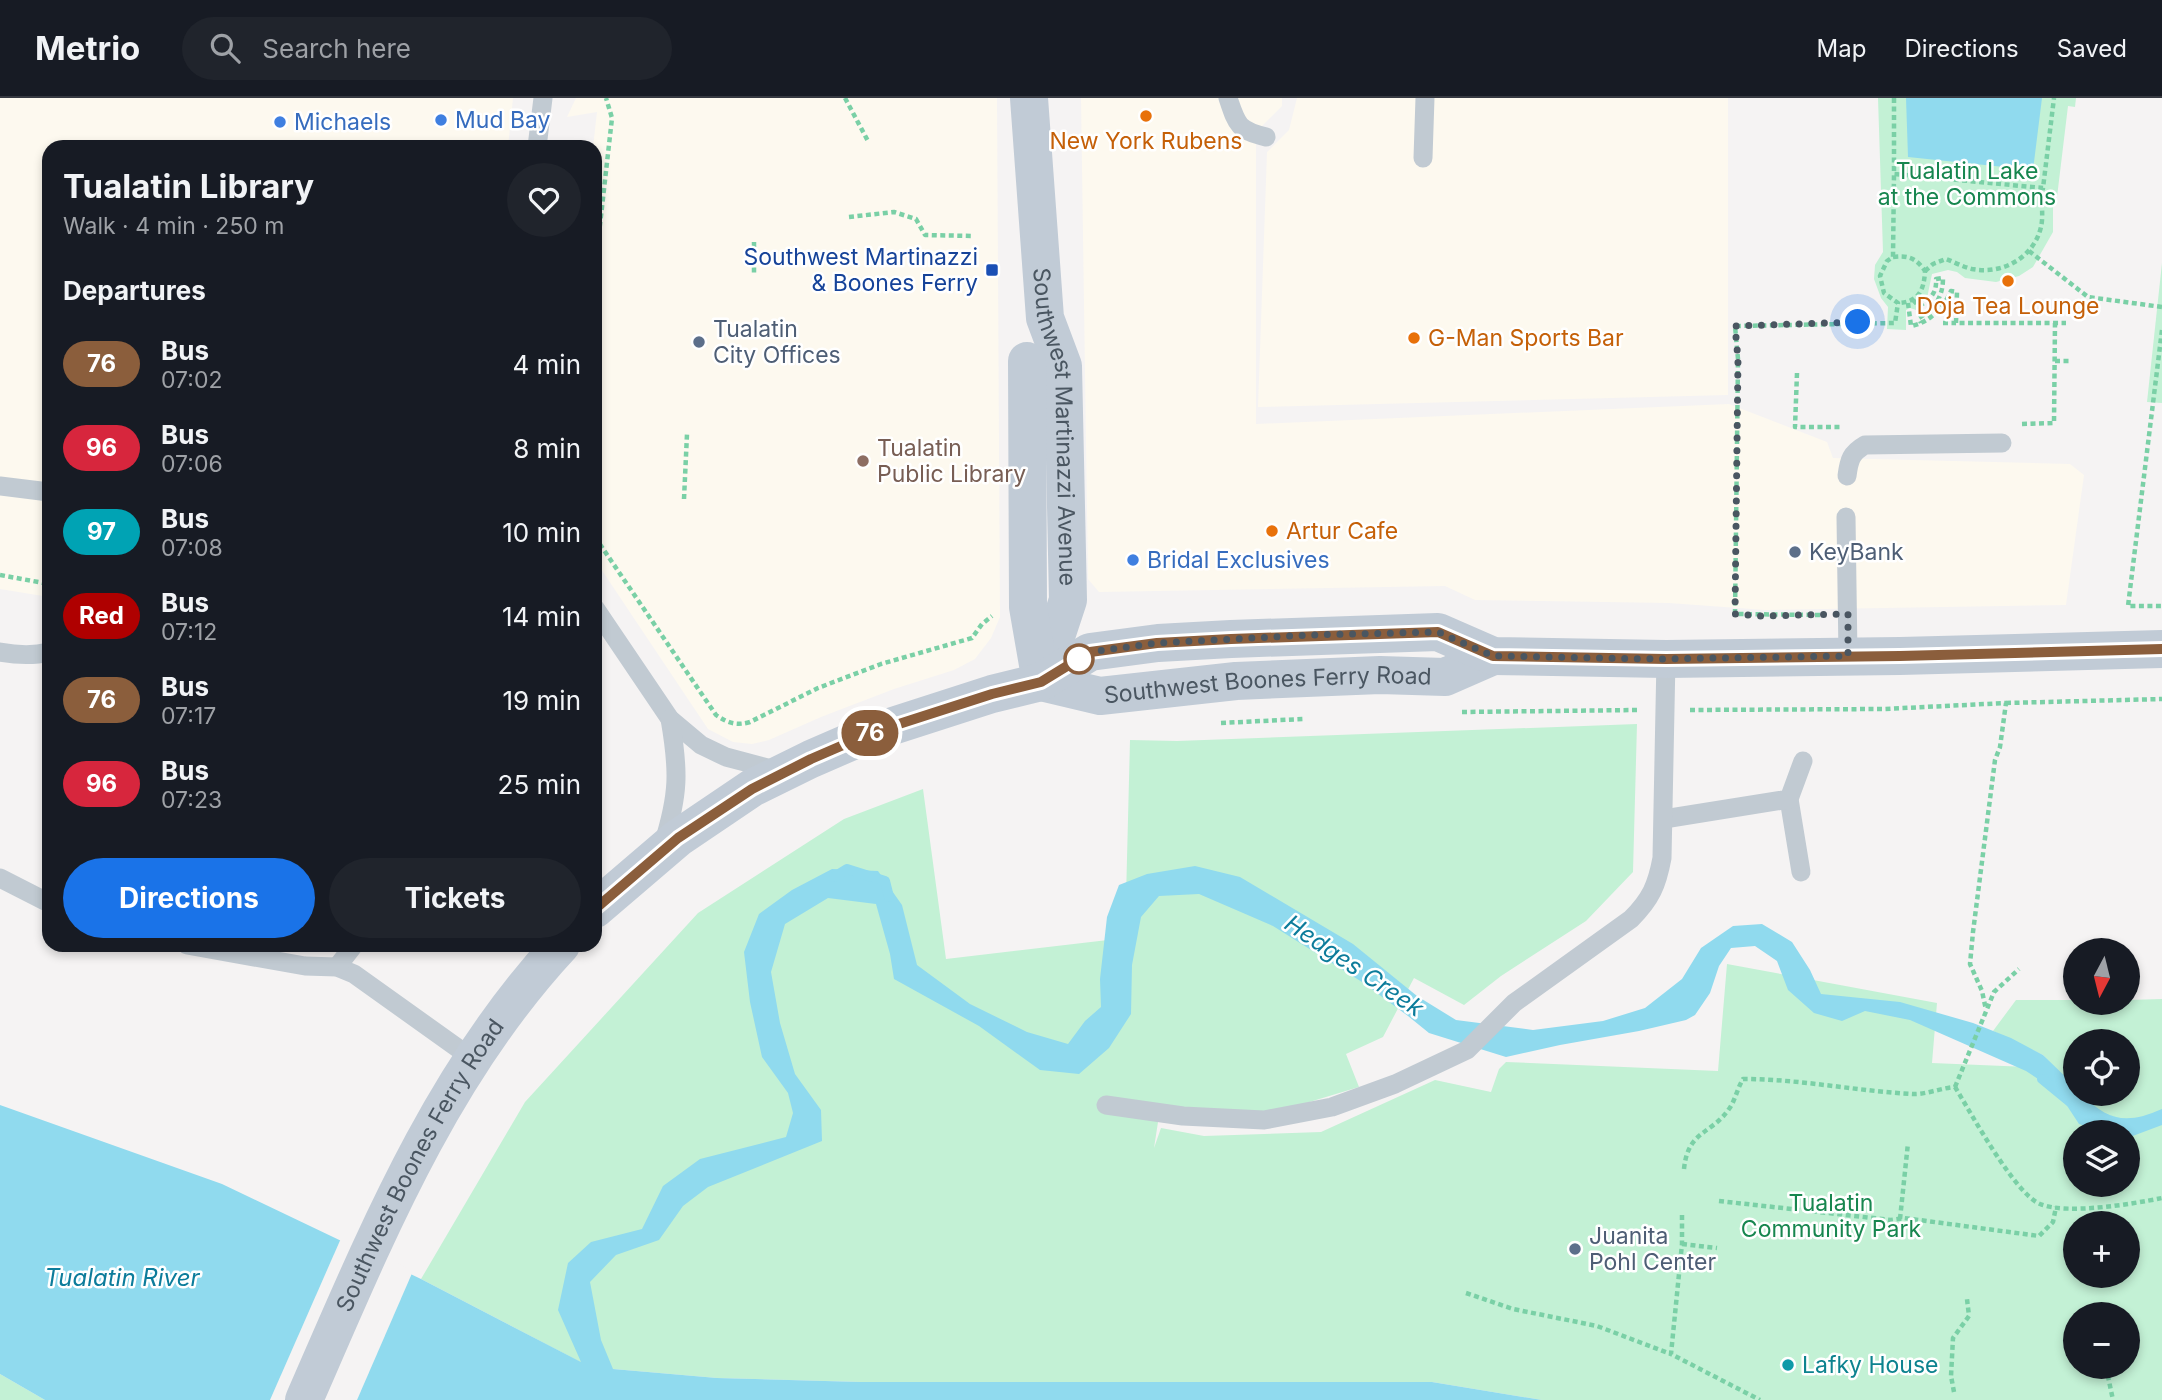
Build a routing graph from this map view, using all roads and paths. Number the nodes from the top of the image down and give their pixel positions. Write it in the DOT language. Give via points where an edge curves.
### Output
graph roads {
  1 [pos="543,98"];
  2 [pos="606,98"];
  3 [pos="845,98"];
  4 [pos="1029,98"];
  5 [pos="1228,98"];
  6 [pos="1425,98"];
  7 [pos="1894,98"];
  8 [pos="2054,98"];
  9 [pos="1266,137"];
  10 [pos="538,140"];
  11 [pos="869,143"];
  12 [pos="1423,158"];
  13 [pos="1894,174"];
  14 [pos="2043,188"];
  15 [pos="602,207"];
  16 [pos="849,218"];
  17 [pos="974,236"];
  18 [pos="754,242"];
  19 [pos="2029,250"];
  20 [pos="1893,257"];
  21 [pos="1925,271"];
  22 [pos="754,273"];
  23 [pos="1911,301"];
  24 [pos="1898,303"];
  25 [pos="2162,307"];
  26 [pos="1922,323"];
  27 [pos="1943,323"];
  28 [pos="1956,323"];
  29 [pos="2056,323"];
  30 [pos="2066,323"];
  31 [pos="2162,330"];
  32 [pos="1027,361"];
  33 [pos="2055,361"];
  34 [pos="2070,361"];
  35 [pos="1797,373"];
  36 [pos="2012,424"];
  37 [pos="1845,427"];
  38 [pos="687,434"];
  39 [pos="2002,443"];
  40 [pos="1847,476"];
  41 [pos="0,486"];
  42 [pos="42,491"];
  43 [pos="684,499"];
  44 [pos="1846,517"];
  45 [pos="602,547"];
  46 [pos="0,575"];
  47 [pos="42,583"];
  48 [pos="2162,606"];
  49 [pos="1848,614"];
  50 [pos="602,618"];
  51 [pos="972,638"];
  52 [pos="2162,649"];
  53 [pos="0,652"];
  54 [pos="42,654"];
  55 [pos="1848,656"];
  56 [pos="1666,659"];
  57 [pos="1041,682"];
  58 [pos="2162,699"];
  59 [pos="2006,703"];
  60 [pos="1884,709"];
  61 [pos="670,719"];
  62 [pos="1803,761"];
  63 [pos="783,773"];
  64 [pos="1788,799"];
  65 [pos="1664,819"];
  66 [pos="660,853"];
  67 [pos="1801,872"];
  68 [pos="0,878"];
  69 [pos="42,899"];
  70 [pos="602,903"];
  71 [pos="226,952"];
  72 [pos="349,952"];
  73 [pos="555,952"];
  74 [pos="337,967"];
  75 [pos="2019,969"];
  76 [pos="1986,1010"];
  77 [pos="473,1059"];
  78 [pos="1955,1087"];
  79 [pos="1106,1105"];
  80 [pos="1908,1143"];
  81 [pos="1685,1169"];
  82 [pos="2162,1198"];
  83 [pos="1719,1201"];
  84 [pos="2056,1208"];
  85 [pos="1682,1215"];
  86 [pos="1900,1219"];
  87 [pos="1682,1244"];
  88 [pos="1717,1248"];
  89 [pos="1466,1293"];
  90 [pos="1967,1299"];
  91 [pos="1671,1354"];
  92 [pos="2109,1379"];
  93 [pos="1954,1392"];
  94 [pos="304,1400"];
  95 [pos="1760,1400"];
  96 [pos="2113,1400"];
  1 -- 10 [label="lane"];
  2 -- 15 [label="path" via="612,118"];
  3 -- 11 [label="path"];
  4 -- 57 [label="main road, Southwest Martinazzi Avenue" via="1045,318 1063,366 1068,600"];
  5 -- 9 [label="lane" via="1236,122 1248,132"];
  6 -- 12 [label="lane"];
  7 -- 13 [label="path"];
  8 -- 14 [label="path"];
  13 -- 14 [label="path"];
  13 -- 20 [label="path"];
  14 -- 19 [label="path" via="2040,229"];
  16 -- 17 [label="path" via="894,212 916,219 925,235"];
  18 -- 22 [label="path"];
  19 -- 21 [label="path" via="2007,267 1971,269 1946,259"];
  19 -- 25 [label="path" via="2088,297"];
  20 -- 21 [label="path" via="1905,255"];
  20 -- 24 [label="path" via="1880,276 1884,293"];
  21 -- 23 [label="path" via="1923,291"];
  23 -- 24 [label="path"];
  23 -- 26 [label="path" via="1911,326"];
  23 -- 26 [label="path" via="1919,306 1931,298 1936,279 1943,278 1939,300 1919,318"];
  24 -- 49 [label="path" via="1895,323 1735,326 1735,614"];
  26 -- 28 [label="path" via="1941,308 1951,290 1957,292"];
  27 -- 28 [label="path"];
  28 -- 29 [label="path"];
  29 -- 30 [label="path"];
  29 -- 33 [label="path"];
  31 -- 48 [label="path" via="2128,606"];
  32 -- 57 [label="main road, Southwest Martinazzi Avenue" via="1028,607"];
  33 -- 34 [label="path"];
  33 -- 36 [label="path" via="2054,423"];
  35 -- 37 [label="path" via="1795,427"];
  38 -- 43 [label="path"];
  39 -- 40 [label="lane" via="1865,445 1849,459"];
  41 -- 42 [label="lane"];
  44 -- 49 [label="lane"];
  45 -- 51 [label="path" via="716,715 729,723 750,722 818,688 881,664"];
  46 -- 47 [label="path"];
  49 -- 55 [label="lane"];
  50 -- 61 [label="lane"];
  52 -- 55 [label="main road, Southwest Boones Ferry Road"];
  53 -- 54 [label="lane"];
  55 -- 56 [label="main road, Southwest Boones Ferry Road"];
  56 -- 57 [label="main road, Southwest Boones Ferry Road" via="1493,656 1445,677 1236,681 1100,696"];
  56 -- 65 [label="lane"];
  57 -- 63 [label="main road, Southwest Boones Ferry Road" via="871,733"];
  58 -- 59 [label="path"];
  59 -- 60 [label="path"];
  59 -- 76 [label="path" via="1970,964"];
  61 -- 63 [label="lane" via="701,745 726,757"];
  61 -- 66 [label="lane" via="677,780"];
  62 -- 64 [label="lane"];
  63 -- 66 [label="main road, Southwest Boones Ferry Road" via="724,807"];
  64 -- 65 [label="lane"];
  64 -- 67 [label="lane"];
  65 -- 79 [label="lane" via="1657,882 1646,904 1514,1003 1467,1050 1332,1107 1264,1120 1183,1116"];
  66 -- 70 [label="main road, Southwest Boones Ferry Road"];
  68 -- 69 [label="lane"];
  71 -- 74 [label="lane"];
  72 -- 74 [label="lane"];
  73 -- 77 [label="main road, Southwest Boones Ferry Road"];
  74 -- 77 [label="lane" via="354,974"];
  75 -- 76 [label="path" via="1994,992"];
  76 -- 78 [label="path"];
  77 -- 94 [label="main road, Southwest Boones Ferry Road" via="425,1138 379,1229"];
  78 -- 81 [label="path" via="1915,1094 1743,1079 1731,1107 1694,1139"];
  78 -- 84 [label="path" via="2019,1186 2037,1203"];
  80 -- 86 [label="path"];
  82 -- 84 [label="path"];
  83 -- 86 [label="path"];
  84 -- 86 [label="path" via="2053,1222 2039,1236"];
  85 -- 87 [label="path"];
  87 -- 88 [label="path"];
  87 -- 91 [label="path"];
  89 -- 91 [label="path" via="1513,1309 1597,1326"];
  90 -- 93 [label="path" via="1969,1316 1953,1338"];
  91 -- 95 [label="path"];
  92 -- 96 [label="path"];
}
